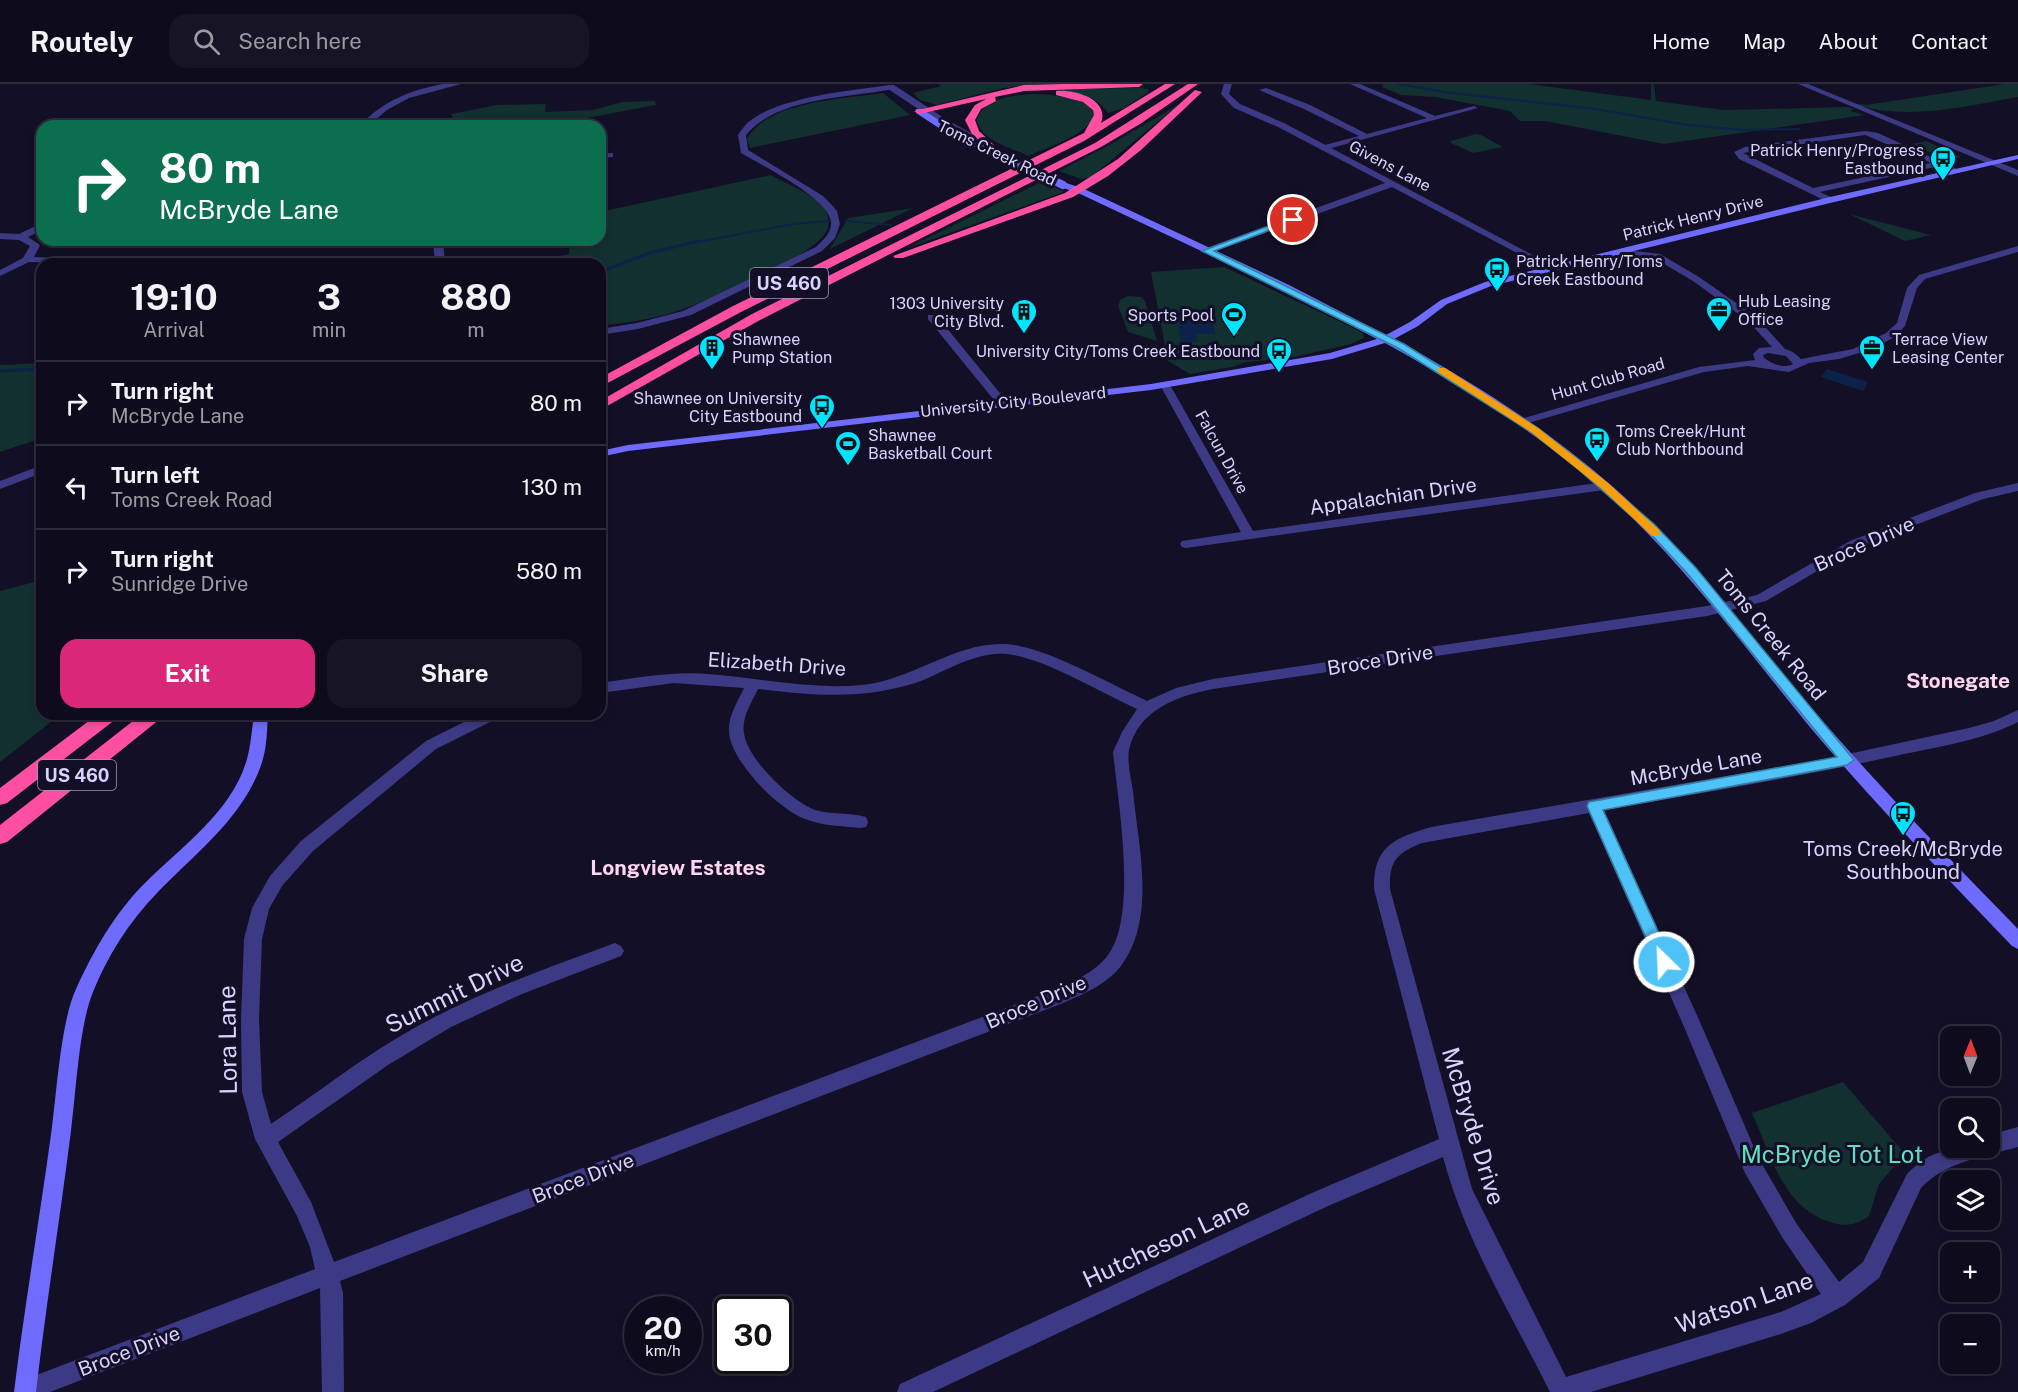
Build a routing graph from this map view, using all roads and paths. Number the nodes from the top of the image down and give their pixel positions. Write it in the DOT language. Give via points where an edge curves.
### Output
graph roads {
  1 [pos="457,84"];
  2 [pos="1139,84"];
  3 [pos="1171,84"];
  4 [pos="1194,84"];
  5 [pos="1206,84"];
  6 [pos="1228,84"];
  7 [pos="1354,84"];
  8 [pos="1802,84"];
  9 [pos="890,86"];
  10 [pos="1263,90"];
  11 [pos="1000,96"];
  12 [pos="1474,108"];
  13 [pos="925,112"];
  14 [pos="1433,118"];
  15 [pos="370,120"];
  16 [pos="1367,136"];
  17 [pos="1080,139"];
  18 [pos="990,146"];
  19 [pos="1324,148"];
  20 [pos="610,154"];
  21 [pos="606,155"];
  22 [pos="2018,157"];
  23 [pos="1010,158"];
  24 [pos="1941,163"];
  25 [pos="1993,163"];
  26 [pos="1958,171"];
  27 [pos="2018,173"];
  28 [pos="1392,184"];
  29 [pos="1079,190"];
  30 [pos="1812,191"];
  31 [pos="1830,200"];
  32 [pos="36,229"];
  33 [pos="0,236"];
  34 [pos="21,237"];
  35 [pos="1656,243"];
  36 [pos="2018,249"];
  37 [pos="1206,251"];
  38 [pos="1621,251"];
  39 [pos="1657,256"];
  40 [pos="28,259"];
  41 [pos="36,259"];
  42 [pos="16,266"];
  43 [pos="36,268"];
  44 [pos="1552,268"];
  45 [pos="0,273"];
  46 [pos="828,281"];
  47 [pos="932,317"];
  48 [pos="1761,329"];
  49 [pos="606,331"];
  50 [pos="1387,339"];
  51 [pos="1856,350"];
  52 [pos="1783,352"];
  53 [pos="1759,353"];
  54 [pos="1799,363"];
  55 [pos="1765,364"];
  56 [pos="1703,369"];
  57 [pos="606,380"];
  58 [pos="1165,385"];
  59 [pos="606,403"];
  60 [pos="1002,403"];
  61 [pos="1521,422"];
  62 [pos="606,453"];
  63 [pos="36,474"];
  64 [pos="1,485"];
  65 [pos="1604,486"];
  66 [pos="2012,488"];
  67 [pos="2018,498"];
  68 [pos="1249,535"];
  69 [pos="1186,544"];
  70 [pos="1722,607"];
  71 [pos="753,685"];
  72 [pos="606,687"];
  73 [pos="1148,708"];
  74 [pos="2018,715"];
  75 [pos="102,720"];
  76 [pos="146,720"];
  77 [pos="260,720"];
  78 [pos="481,720"];
  79 [pos="1847,760"];
  80 [pos="0,798"];
  81 [pos="1594,806"];
  82 [pos="860,822"];
  83 [pos="0,836"];
  84 [pos="1385,860"];
  85 [pos="2018,942"];
  86 [pos="615,951"];
  87 [pos="2018,1137"];
  88 [pos="265,1139"];
  89 [pos="2000,1142"];
  90 [pos="1449,1145"];
  91 [pos="1949,1158"];
  92 [pos="327,1276"];
  93 [pos="1837,1297"];
  94 [pos="25,1391"];
  95 [pos="1562,1391"];
  96 [pos="333,1392"];
  97 [pos="908,1392"];
  1 -- 15 [label="street" via="400,98"];
  2 -- 13 [label="highway" via="1024,88"];
  3 -- 17 [label="highway, US 460"];
  4 -- 46 [label="highway, US 460" via="1137,122 1039,176"];
  5 -- 29 [label="highway" via="1143,142"];
  6 -- 19 [label="street, Givens Lane" via="1225,94 1237,106"];
  7 -- 14 [label="street"];
  8 -- 25 [label="street"];
  9 -- 13 [label="street, Toms Creek Road"];
  9 -- 49 [label="street" via="772,111 752,121 740,135 744,151 831,207 836,219 831,239 819,249 687,313"];
  10 -- 16 [label="street"];
  11 -- 13 [label="highway"];
  11 -- 17 [label="highway" via="1049,91 1089,101 1101,113 1100,119"];
  11 -- 18 [label="highway" via="978,107 970,117 975,132"];
  12 -- 14 [label="street"];
  13 -- 18 [label="street, Toms Creek Road"];
  13 -- 23 [label="main road, Toms Creek Road" via="954,134"];
  14 -- 16 [label="street"];
  16 -- 19 [label="street"];
  17 -- 57 [label="highway, US 460" via="737,309"];
  18 -- 23 [label="main road, Toms Creek Road"];
  19 -- 28 [label="street, Givens Lane"];
  20 -- 21 [label="street"];
  22 -- 25 [label="main road, Patrick Henry Drive"];
  23 -- 29 [label="main road, Toms Creek Road, bridge"];
  24 -- 26 [label="street"];
  24 -- 30 [label="street"];
  24 -- 30 [label="street" via="1865,133 1738,152"];
  25 -- 26 [label="main road, Patrick Henry Drive"];
  25 -- 27 [label="street"];
  26 -- 31 [label="main road, Patrick Henry Drive"];
  28 -- 37 [label="street"];
  28 -- 44 [label="street, Givens Lane"];
  29 -- 37 [label="main road, Toms Creek Road"];
  29 -- 46 [label="highway"];
  30 -- 31 [label="street"];
  31 -- 35 [label="main road, Patrick Henry Drive"];
  32 -- 34 [label="street"];
  33 -- 34 [label="street"];
  34 -- 40 [label="street" via="35,245"];
  35 -- 38 [label="main road, Patrick Henry Drive"];
  35 -- 39 [label="street"];
  36 -- 51 [label="street" via="1919,278 1912,286 1907,316 1901,325 1883,339"];
  37 -- 50 [label="main road, Toms Creek Road"];
  38 -- 39 [label="street"];
  38 -- 44 [label="main road, Patrick Henry Drive"];
  39 -- 48 [label="street" via="1727,300"];
  40 -- 41 [label="street"];
  40 -- 42 [label="street"];
  42 -- 43 [label="street"];
  42 -- 45 [label="street"];
  44 -- 50 [label="main road, Patrick Henry Drive" via="1461,294"];
  46 -- 59 [label="highway, US 460"];
  47 -- 60 [label="street"];
  48 -- 52 [label="street"];
  48 -- 53 [label="street"];
  50 -- 58 [label="main road, University City Boulevard" via="1341,355"];
  50 -- 61 [label="main road, Toms Creek Road"];
  51 -- 52 [label="street" via="1806,355"];
  51 -- 54 [label="street"];
  52 -- 53 [label="street, Hunt Club Road"];
  52 -- 54 [label="street"];
  53 -- 55 [label="street"];
  53 -- 56 [label="street, Hunt Club Road"];
  54 -- 55 [label="street, Hunt Club Road" via="1797,368 1788,370"];
  55 -- 56 [label="street, Hunt Club Road"];
  56 -- 61 [label="street, Hunt Club Road"];
  58 -- 60 [label="main road, University City Boulevard"];
  58 -- 68 [label="street, Falcun Drive"];
  60 -- 62 [label="main road, University City Boulevard"];
  61 -- 65 [label="main road, Toms Creek Road"];
  63 -- 64 [label="street"];
  65 -- 68 [label="street, Appalachian Drive"];
  65 -- 70 [label="main road, Toms Creek Road" via="1664,541"];
  66 -- 67 [label="street"];
  66 -- 70 [label="street, Broce Drive" via="1979,496 1854,544 1771,594"];
  68 -- 69 [label="street, Appalachian Drive"];
  70 -- 73 [label="street, Broce Drive" via="1213,684 1174,694"];
  70 -- 79 [label="main road, Toms Creek Road"];
  71 -- 72 [label="street, Elizabeth Drive" via="674,678"];
  71 -- 73 [label="street, Elizabeth Drive" via="863,690 910,679 977,651 1005,649 1031,653"];
  71 -- 82 [label="street" via="736,725 739,744 747,758 800,811 825,819"];
  73 -- 92 [label="street, Broce Drive" via="1129,730 1121,752 1133,889 1130,923 1115,959 1089,981 1057,997"];
  74 -- 79 [label="street, McBryde Lane" via="1969,734"];
  75 -- 80 [label="highway, US 460"];
  76 -- 83 [label="highway, US 460"];
  77 -- 94 [label="main road" via="255,759 237,798 207,835 150,889 121,923 83,993"];
  78 -- 88 [label="street, Lora Lane" via="430,746 307,846 276,881 261,908 253,939 250,1019 252,1092"];
  79 -- 81 [label="street, McBryde Lane"];
  79 -- 85 [label="main road, Toms Creek Road"];
  81 -- 84 [label="street, McBryde Lane" via="1431,834 1400,845"];
  81 -- 93 [label="street" via="1752,1166 1789,1230"];
  84 -- 90 [label="street, McBryde Drive" via="1382,890"];
  86 -- 88 [label="street, Summit Drive" via="443,1021"];
  87 -- 89 [label="street"];
  88 -- 92 [label="street, Lora Lane" via="304,1209"];
  90 -- 95 [label="street, McBryde Drive" via="1477,1225"];
  90 -- 97 [label="street, Hutcheson Lane" via="1321,1198"];
  91 -- 93 [label="street, Watson Lane" via="1922,1171 1871,1269"];
  92 -- 94 [label="street, Broce Drive"];
  92 -- 96 [label="street, Lora Lane" via="332,1293"];
  93 -- 95 [label="street, Watson Lane" via="1781,1323"];
}
